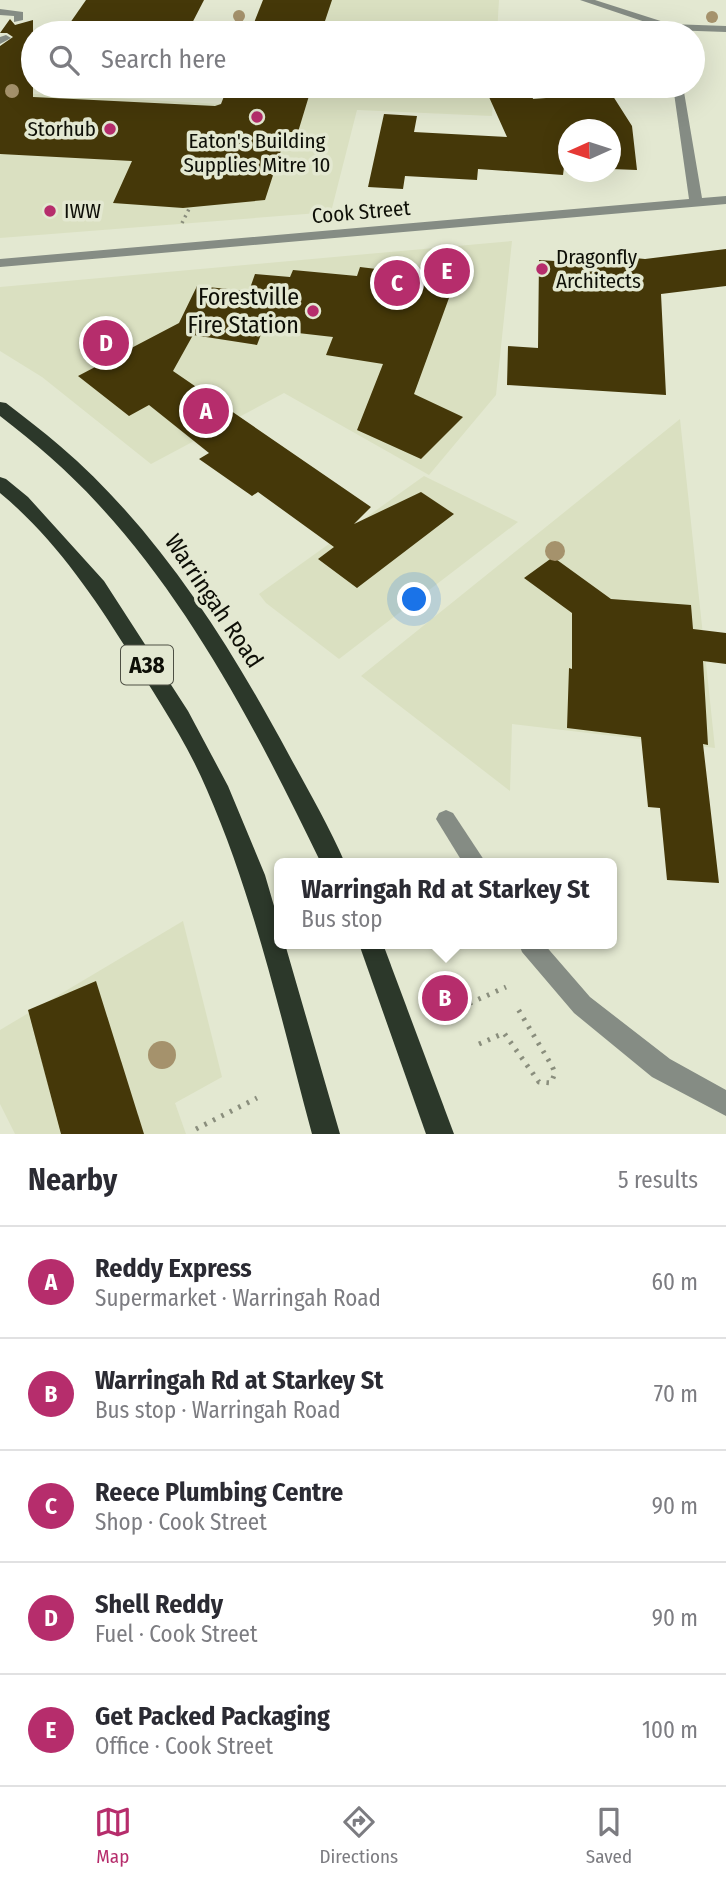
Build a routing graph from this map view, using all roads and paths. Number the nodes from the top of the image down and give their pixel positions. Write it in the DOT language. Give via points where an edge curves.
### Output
graph roads {
  1 [pos="584,0"];
  2 [pos="32,6"];
  3 [pos="0,12"];
  4 [pos="644,21"];
  5 [pos="705,29"];
  6 [pos="726,29"];
  7 [pos="680,98"];
  8 [pos="726,200"];
  9 [pos="696,202"];
  10 [pos="190,207"];
  11 [pos="180,227"];
  12 [pos="0,263"];
  13 [pos="0,407"];
  14 [pos="0,483"];
  15 [pos="446,819"];
  16 [pos="331,858"];
  17 [pos="472,858"];
  18 [pos="373,949"];
  19 [pos="534,949"];
  20 [pos="506,987"];
  21 [pos="461,1007"];
  22 [pos="518,1009"];
  23 [pos="479,1044"];
  24 [pos="257,1098"];
  25 [pos="726,1104"];
  26 [pos="196,1129"];
  27 [pos="326,1134"];
  28 [pos="440,1134"];
  1 -- 4 [label="street"];
  2 -- 3 [label="street" via="19,17"];
  5 -- 6 [label="street"];
  7 -- 9 [label="street"];
  8 -- 9 [label="street, Cook Street"];
  9 -- 12 [label="street, Cook Street"];
  10 -- 11 [label="path"];
  13 -- 16 [label="highway, Warringah Road / A38" via="38,433 136,534 203,629 275,746"];
  14 -- 27 [label="highway, A38" via="22,501 97,586 180,717 217,786 253,875"];
  15 -- 17 [label="street"];
  18 -- 28 [label="highway"];
  19 -- 25 [label="street" via="582,1005 661,1068"];
  20 -- 21 [label="path"];
  22 -- 23 [label="path" via="552,1066 551,1083 539,1082 504,1033"];
  24 -- 26 [label="path"];
}
